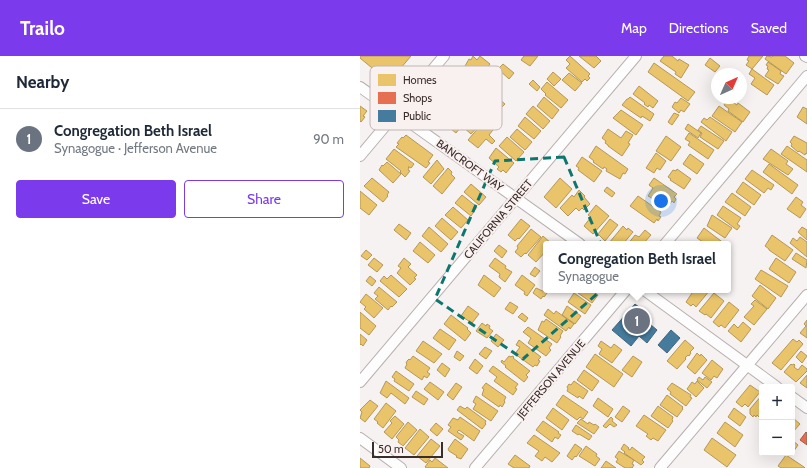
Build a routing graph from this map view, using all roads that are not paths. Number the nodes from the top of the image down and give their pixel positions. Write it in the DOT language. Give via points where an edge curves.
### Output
graph roads {
  1 [pos="444,56"];
  2 [pos="636,56"];
  3 [pos="436,66"];
  4 [pos="807,76"];
  5 [pos="360,87"];
  6 [pos="370,94"];
  7 [pos="382,130"];
  8 [pos="421,130"];
  9 [pos="360,156"];
  10 [pos="516,198"];
  11 [pos="576,241"];
  12 [pos="668,241"];
  13 [pos="623,293"];
  14 [pos="648,293"];
  15 [pos="807,295"];
  16 [pos="747,365"];
  17 [pos="360,382"];
  18 [pos="773,384"];
  19 [pos="795,399"];
  20 [pos="807,408"];
  21 [pos="360,438"];
  22 [pos="401,468"];
  23 [pos="475,468"];
  24 [pos="660,468"];
  1 -- 3 [label="street"];
  2 -- 10 [label="street, CALIFORNIA STREET"];
  4 -- 12 [label="street"];
  5 -- 6 [label="street, BANCROFT WAY"];
  7 -- 9 [label="street"];
  8 -- 10 [label="street, BANCROFT WAY"];
  10 -- 11 [label="street, BANCROFT WAY"];
  10 -- 17 [label="street, CALIFORNIA STREET"];
  13 -- 23 [label="street, JEFFERSON AVENUE"];
  14 -- 16 [label="street"];
  15 -- 16 [label="street"];
  16 -- 18 [label="street"];
  16 -- 24 [label="street"];
  19 -- 20 [label="street"];
  21 -- 22 [label="street"];
}
